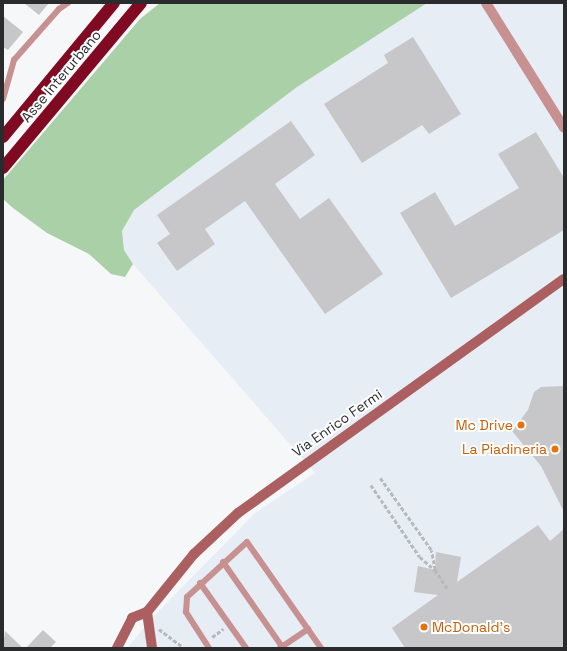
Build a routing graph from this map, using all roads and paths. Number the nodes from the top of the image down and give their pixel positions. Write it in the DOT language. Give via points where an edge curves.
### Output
graph roads {
  1 [pos="68,3"];
  2 [pos="114,3"];
  3 [pos="141,3"];
  4 [pos="486,3"];
  5 [pos="3,99"];
  6 [pos="564,128"];
  7 [pos="3,137"];
  8 [pos="3,168"];
  9 [pos="564,279"];
  10 [pos="380,478"];
  11 [pos="371,485"];
  12 [pos="223,562"];
  13 [pos="436,570"];
  14 [pos="200,583"];
  15 [pos="448,589"];
  16 [pos="147,612"];
  17 [pos="308,629"];
  18 [pos="117,648"];
  19 [pos="152,648"];
  20 [pos="209,648"];
  21 [pos="246,648"];
  22 [pos="282,648"];
  23 [pos="321,648"];
  1 -- 5 [label="lane" via="59,9 14,60"];
  2 -- 7 [label="highway, Asse Interurbano"];
  3 -- 8 [label="highway, Asse Interurbano"];
  4 -- 6 [label="street"];
  9 -- 16 [label="street, Via Enrico Fermi" via="238,512 194,554"];
  10 -- 13 [label="path" via="431,550"];
  11 -- 13 [label="path" via="420,557"];
  12 -- 14 [label="lane"];
  12 -- 17 [label="lane" via="247,542"];
  12 -- 22 [label="lane"];
  13 -- 15 [label="path"];
  14 -- 20 [label="lane" via="187,596 186,612"];
  14 -- 21 [label="lane"];
  16 -- 18 [label="street, Via Enrico Fermi" via="132,618"];
  16 -- 19 [label="street"];
  17 -- 22 [label="lane"];
  17 -- 23 [label="lane"];
}
